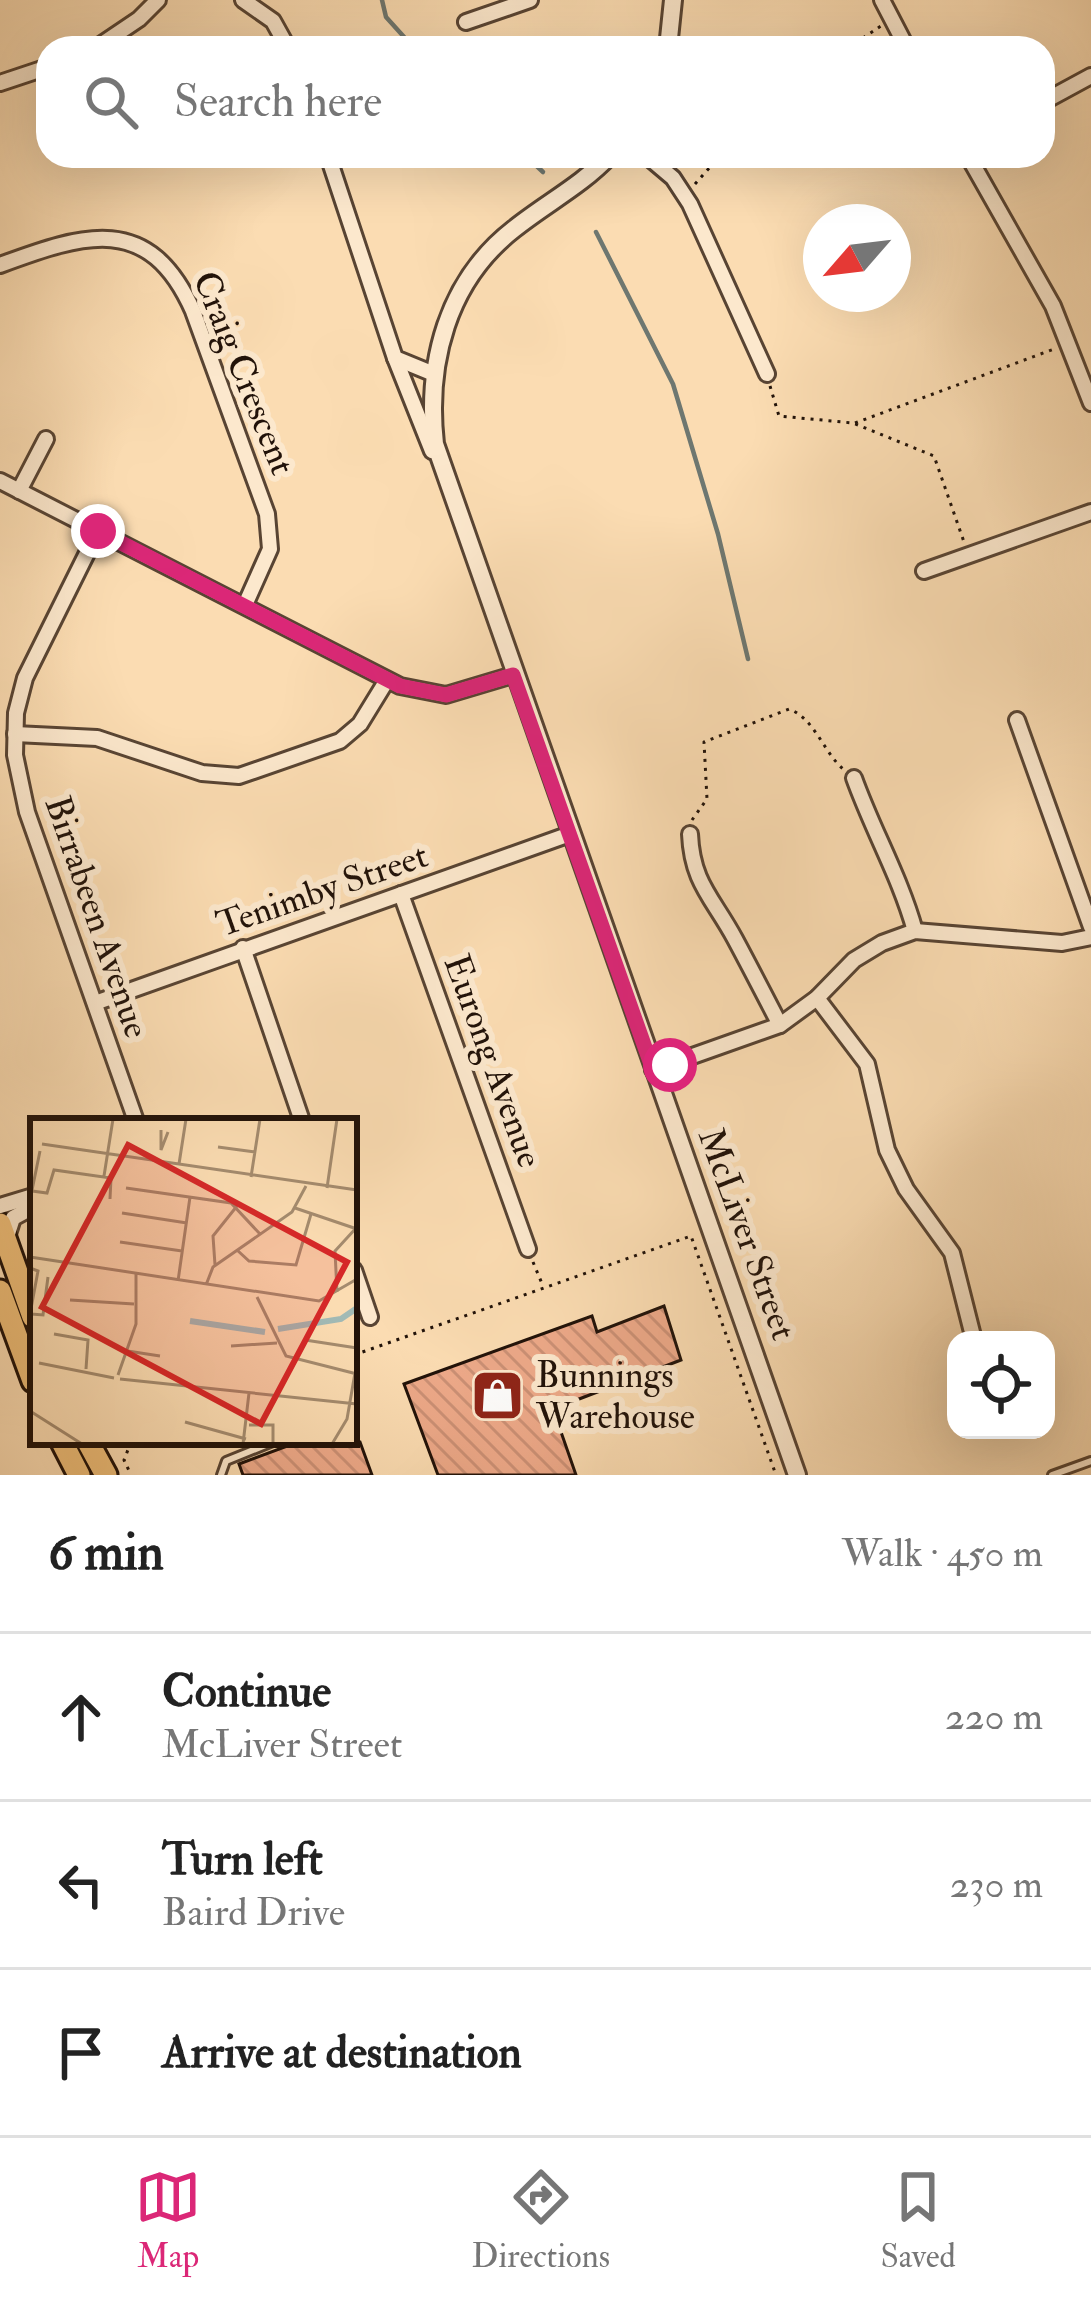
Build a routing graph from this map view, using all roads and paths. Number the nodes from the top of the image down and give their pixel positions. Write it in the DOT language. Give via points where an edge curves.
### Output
graph roads {
  1 [pos="158,0"];
  2 [pos="243,0"];
  3 [pos="530,0"];
  4 [pos="673,0"];
  5 [pos="882,0"];
  6 [pos="891,19"];
  7 [pos="466,22"];
  8 [pos="114,36"];
  9 [pos="283,36"];
  10 [pos="669,36"];
  11 [pos="866,36"];
  12 [pos="900,36"];
  13 [pos="36,71"];
  14 [pos="1091,76"];
  15 [pos="0,83"];
  16 [pos="1055,96"];
  17 [pos="332,168"];
  18 [pos="593,168"];
  19 [pos="659,168"];
  20 [pos="710,168"];
  21 [pos="975,168"];
  22 [pos="683,191"];
  23 [pos="0,265"];
  24 [pos="1069,343"];
  25 [pos="394,358"];
  26 [pos="434,374"];
  27 [pos="767,374"];
  28 [pos="1091,403"];
  29 [pos="853,423"];
  30 [pos="46,439"];
  31 [pos="442,472"];
  32 [pos="0,481"];
  33 [pos="19,491"];
  34 [pos="1091,512"];
  35 [pos="98,531"];
  36 [pos="969,555"];
  37 [pos="924,571"];
  38 [pos="245,605"];
  39 [pos="513,675"];
  40 [pos="387,680"];
  41 [pos="1017,720"];
  42 [pos="15,734"];
  43 [pos="854,778"];
  44 [pos="570,833"];
  45 [pos="690,834"];
  46 [pos="401,894"];
  47 [pos="1091,927"];
  48 [pos="915,931"];
  49 [pos="1091,937"];
  50 [pos="243,948"];
  51 [pos="817,998"];
  52 [pos="94,1004"];
  53 [pos="780,1025"];
  54 [pos="653,1070"];
  55 [pos="135,1118"];
  56 [pos="301,1118"];
  57 [pos="30,1197"];
  58 [pos="0,1206"];
  59 [pos="30,1209"];
  60 [pos="3,1232"];
  61 [pos="528,1249"];
  62 [pos="0,1265"];
  63 [pos="357,1279"];
  64 [pos="544,1288"];
  65 [pos="0,1291"];
  66 [pos="30,1308"];
  67 [pos="9,1316"];
  68 [pos="370,1317"];
  69 [pos="972,1331"];
  70 [pos="380,1346"];
  71 [pos="357,1354"];
  72 [pos="30,1373"];
  73 [pos="64,1445"];
  74 [pos="90,1445"];
  75 [pos="130,1445"];
  76 [pos="266,1445"];
  77 [pos="1091,1461"];
  78 [pos="80,1475"];
  79 [pos="106,1475"];
  80 [pos="131,1475"];
  81 [pos="221,1475"];
  82 [pos="776,1475"];
  83 [pos="797,1475"];
  84 [pos="1052,1475"];
  1 -- 8 [label="street"];
  2 -- 9 [label="street"];
  3 -- 7 [label="street"];
  4 -- 10 [label="street"];
  5 -- 6 [label="street"];
  6 -- 11 [label="path"];
  6 -- 12 [label="street"];
  13 -- 15 [label="street"];
  14 -- 16 [label="street"];
  17 -- 25 [label="street, McLiver Street"];
  18 -- 26 [label="street, McLiver Street" via="482,257 458,293"];
  19 -- 22 [label="street"];
  20 -- 22 [label="path"];
  21 -- 24 [label="street"];
  22 -- 27 [label="street"];
  23 -- 38 [label="street, Craig Crescent" via="100,236 146,249 169,266 267,514 270,549"];
  24 -- 28 [label="street"];
  24 -- 29 [label="path"];
  25 -- 26 [label="street"];
  25 -- 31 [label="street, McLiver Street"];
  26 -- 31 [label="street, McLiver Street"];
  27 -- 29 [label="path" via="779,416"];
  29 -- 36 [label="path" via="934,456"];
  30 -- 33 [label="street"];
  31 -- 39 [label="street, McLiver Street"];
  32 -- 33 [label="street"];
  33 -- 35 [label="street"];
  34 -- 36 [label="street"];
  35 -- 38 [label="street"];
  35 -- 42 [label="street, Birrabeen Avenue" via="25,678"];
  36 -- 37 [label="street"];
  38 -- 40 [label="street"];
  39 -- 40 [label="street" via="446,695"];
  39 -- 44 [label="street, McLiver Street"];
  40 -- 42 [label="street" via="340,741 239,776 202,773 98,739"];
  41 -- 47 [label="street"];
  42 -- 52 [label="street, Birrabeen Avenue" via="27,812"];
  43 -- 45 [label="path" via="789,709 704,742 707,799 693,814"];
  43 -- 48 [label="street"];
  44 -- 46 [label="street, Tenimby Street"];
  44 -- 54 [label="street, McLiver Street"];
  45 -- 53 [label="street" via="698,880"];
  46 -- 50 [label="street, Tenimby Street"];
  46 -- 61 [label="street, Eurong Avenue"];
  48 -- 49 [label="street" via="1062,944"];
  48 -- 51 [label="street" via="854,960"];
  50 -- 52 [label="street, Tenimby Street"];
  50 -- 56 [label="street"];
  51 -- 53 [label="street"];
  51 -- 69 [label="street" via="867,1064 886,1150 952,1253"];
  52 -- 55 [label="street, Birrabeen Avenue"];
  53 -- 54 [label="street"];
  54 -- 83 [label="street, McLiver Street"];
  57 -- 58 [label="street"];
  59 -- 60 [label="street"];
  60 -- 66 [label="main road"];
  61 -- 64 [label="path"];
  62 -- 67 [label="main road"];
  63 -- 68 [label="street"];
  64 -- 70 [label="path"];
  64 -- 82 [label="path" via="691,1236"];
  65 -- 67 [label="main road"];
  67 -- 72 [label="main road"];
  68 -- 70 [label="path"];
  70 -- 71 [label="path"];
  73 -- 78 [label="main road"];
  74 -- 79 [label="main road"];
  75 -- 80 [label="path" via="124,1460"];
  76 -- 81 [label="lane" via="230,1458"];
  77 -- 84 [label="lane"];
}
